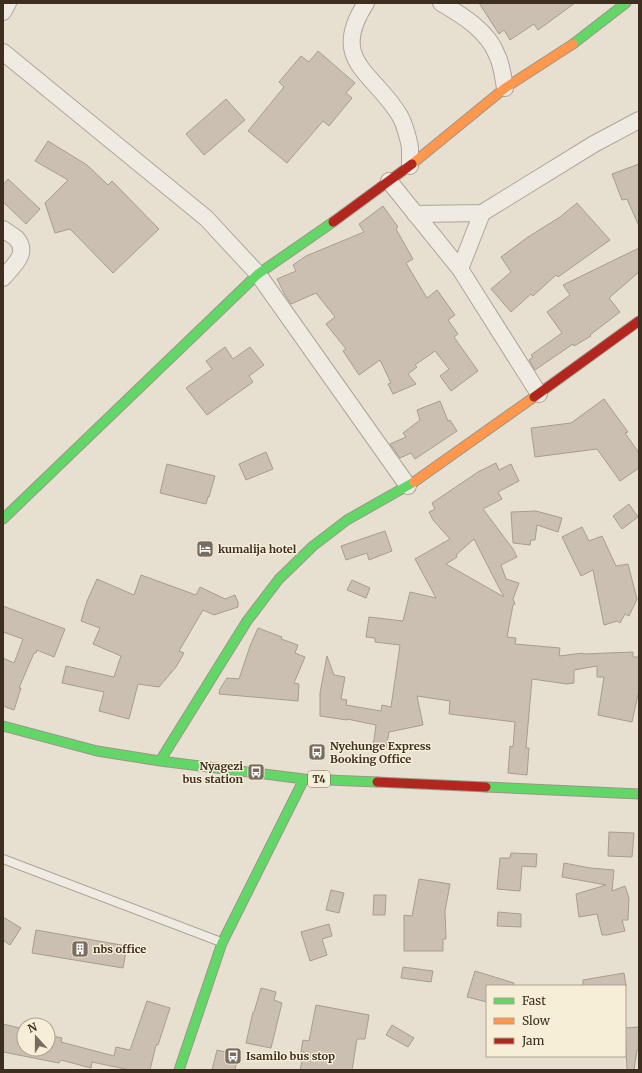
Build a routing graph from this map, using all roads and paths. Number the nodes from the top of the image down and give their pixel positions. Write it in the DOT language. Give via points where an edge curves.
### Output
graph roads {
  1 [pos="8,3"];
  2 [pos="366,3"];
  3 [pos="441,3"];
  4 [pos="626,3"];
  5 [pos="3,12"];
  6 [pos="3,52"];
  7 [pos="505,88"];
  8 [pos="639,120"];
  9 [pos="410,166"];
  10 [pos="389,182"];
  11 [pos="415,214"];
  12 [pos="482,214"];
  13 [pos="3,229"];
  14 [pos="460,269"];
  15 [pos="258,274"];
  16 [pos="3,278"];
  17 [pos="639,321"];
  18 [pos="539,394"];
  19 [pos="408,486"];
  20 [pos="3,519"];
  21 [pos="3,726"];
  22 [pos="160,762"];
  23 [pos="304,778"];
  24 [pos="639,794"];
  25 [pos="3,858"];
  26 [pos="222,943"];
  27 [pos="179,1070"];
  1 -- 5 [label="street"];
  2 -- 9 [label="street" via="355,23 352,35 353,50 364,72 401,117 410,147"];
  3 -- 7 [label="street" via="483,32 492,43 498,56"];
  4 -- 7 [label="main road" via="574,44"];
  6 -- 15 [label="street" via="206,218"];
  7 -- 9 [label="main road"];
  8 -- 12 [label="street" via="594,144"];
  9 -- 10 [label="main road"];
  10 -- 11 [label="street"];
  10 -- 15 [label="main road"];
  11 -- 12 [label="street"];
  11 -- 14 [label="street"];
  12 -- 14 [label="street"];
  13 -- 16 [label="street" via="16,238 22,248 20,258"];
  14 -- 18 [label="street"];
  15 -- 19 [label="street"];
  15 -- 20 [label="main road"];
  17 -- 18 [label="main road"];
  18 -- 19 [label="main road"];
  19 -- 22 [label="main road" via="347,520 279,579 246,621"];
  21 -- 22 [label="main road, T4" via="97,751"];
  22 -- 23 [label="main road, T4"];
  23 -- 24 [label="main road, T4"];
  23 -- 26 [label="main road"];
  25 -- 26 [label="lane"];
  26 -- 27 [label="main road"];
}
